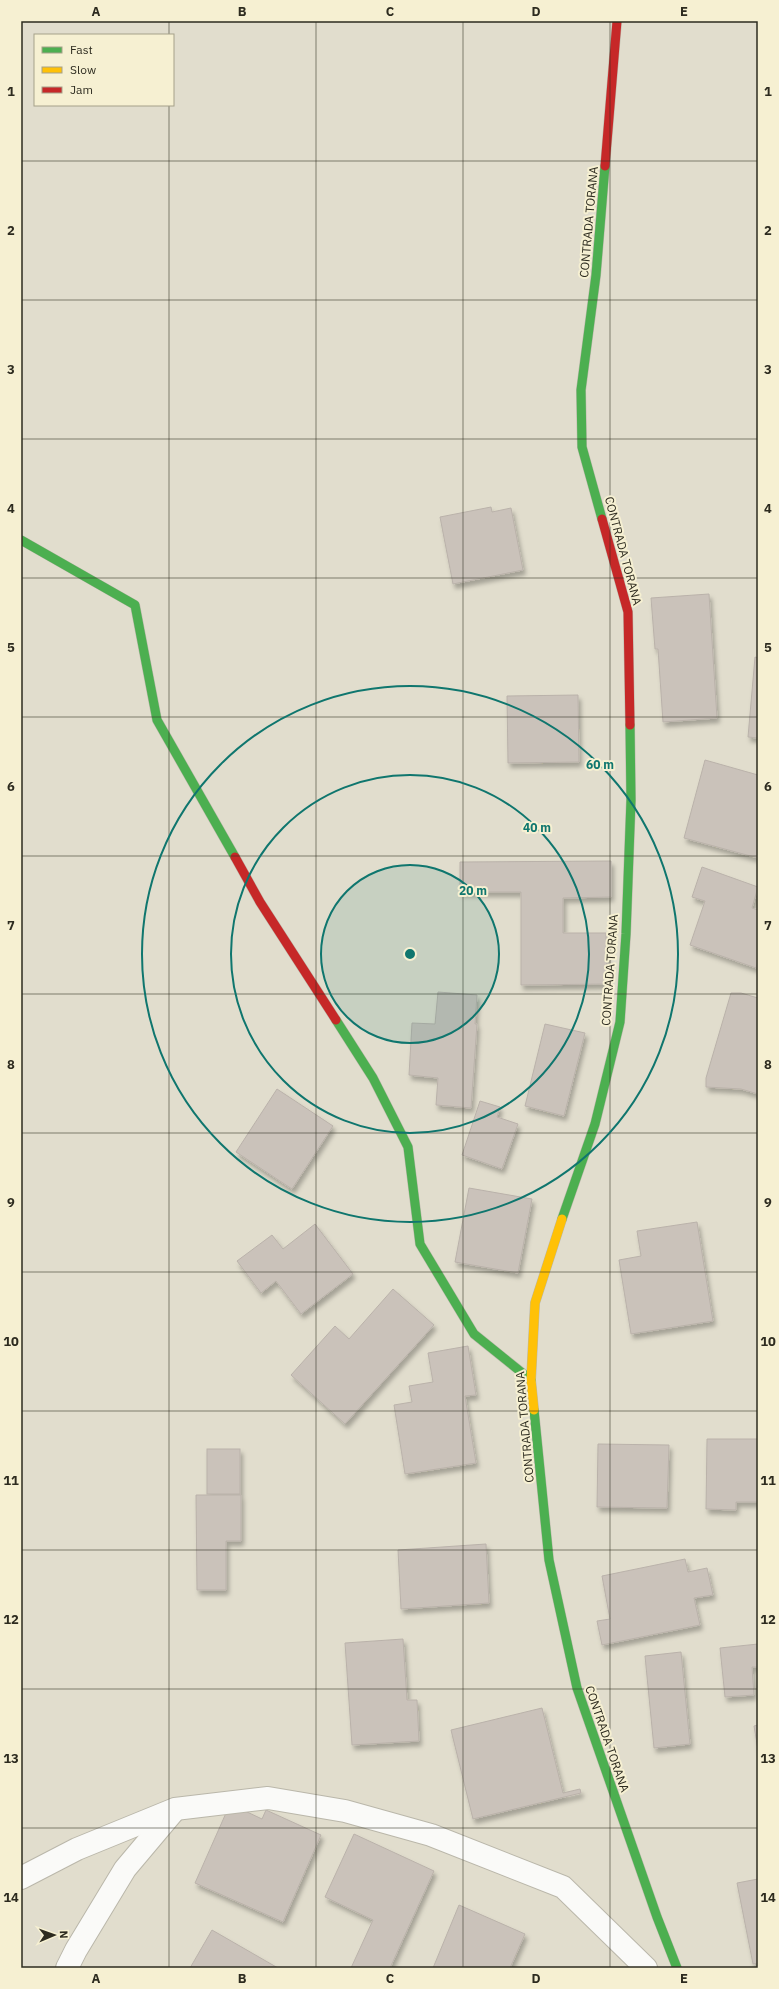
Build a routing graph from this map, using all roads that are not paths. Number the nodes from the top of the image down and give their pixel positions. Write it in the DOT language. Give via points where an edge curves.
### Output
graph roads {
  1 [pos="617,21"];
  2 [pos="21,540"];
  3 [pos="531,1380"];
  4 [pos="175,1809"];
  5 [pos="21,1878"];
  6 [pos="67,1968"];
  7 [pos="646,1968"];
  8 [pos="676,1968"];
  1 -- 3 [label="street, CONTRADA TORANA" via="596,275 581,390 582,446 628,612 631,800 620,1022 595,1124 535,1303"];
  2 -- 3 [label="street" via="135,605 157,720 260,902 373,1078 408,1147 420,1244 474,1334"];
  3 -- 8 [label="street, CONTRADA TORANA" via="549,1560 577,1688"];
  4 -- 5 [label="street" via="77,1849"];
  4 -- 6 [label="street" via="125,1869"];
  4 -- 7 [label="street" via="268,1798 345,1811 431,1835 563,1887"];
}
